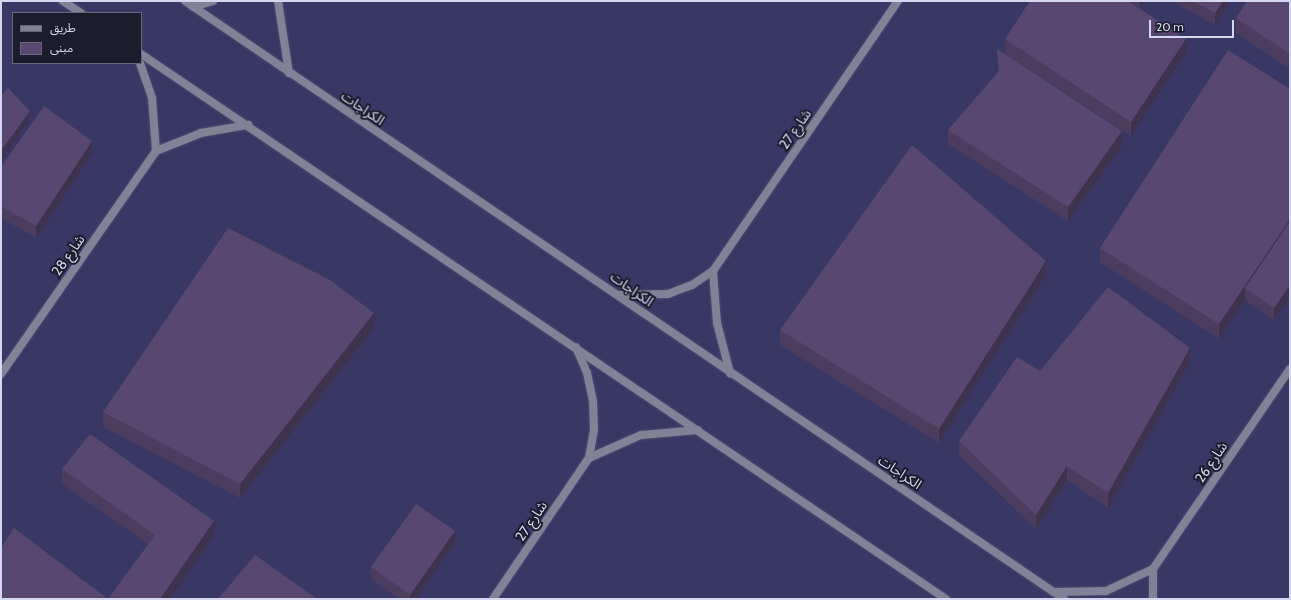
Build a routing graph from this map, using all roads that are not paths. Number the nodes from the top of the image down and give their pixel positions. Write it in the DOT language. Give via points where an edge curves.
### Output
graph roads {
  1 [pos="63,1"];
  2 [pos="185,1"];
  3 [pos="213,1"];
  4 [pos="278,1"];
  5 [pos="898,1"];
  6 [pos="194,7"];
  7 [pos="80,12"];
  8 [pos="142,55"];
  9 [pos="140,64"];
  10 [pos="289,73"];
  11 [pos="248,125"];
  12 [pos="156,151"];
  13 [pos="713,271"];
  14 [pos="619,295"];
  15 [pos="576,347"];
  16 [pos="1290,369"];
  17 [pos="730,373"];
  18 [pos="1,374"];
  19 [pos="698,430"];
  20 [pos="589,458"];
  21 [pos="1153,569"];
  22 [pos="1054,592"];
  23 [pos="494,599"];
  24 [pos="946,599"];
  25 [pos="1064,599"];
  26 [pos="1153,599"];
  1 -- 7 [label="street"];
  2 -- 6 [label="street, الكراجات"];
  3 -- 6 [label="street"];
  4 -- 10 [label="street"];
  5 -- 13 [label="street, شارع 27"];
  6 -- 10 [label="street, الكراجات"];
  8 -- 11 [label="street"];
  9 -- 12 [label="street" via="152,98"];
  10 -- 14 [label="street, الكراجات"];
  11 -- 12 [label="street" via="201,133"];
  11 -- 15 [label="street"];
  12 -- 18 [label="street, شارع 28"];
  13 -- 14 [label="street, شارع 27" via="692,285 668,294"];
  13 -- 17 [label="street" via="717,323"];
  14 -- 17 [label="street, الكراجات"];
  15 -- 19 [label="street"];
  15 -- 20 [label="street, شارع 27" via="587,373 593,401"];
  16 -- 21 [label="street, شارع 26"];
  17 -- 22 [label="street, الكراجات"];
  19 -- 20 [label="street" via="641,435"];
  19 -- 24 [label="street"];
  20 -- 23 [label="street, شارع 27"];
  21 -- 22 [label="street" via="1106,591"];
  21 -- 26 [label="street"];
  22 -- 25 [label="street, الكراجات"];
}
